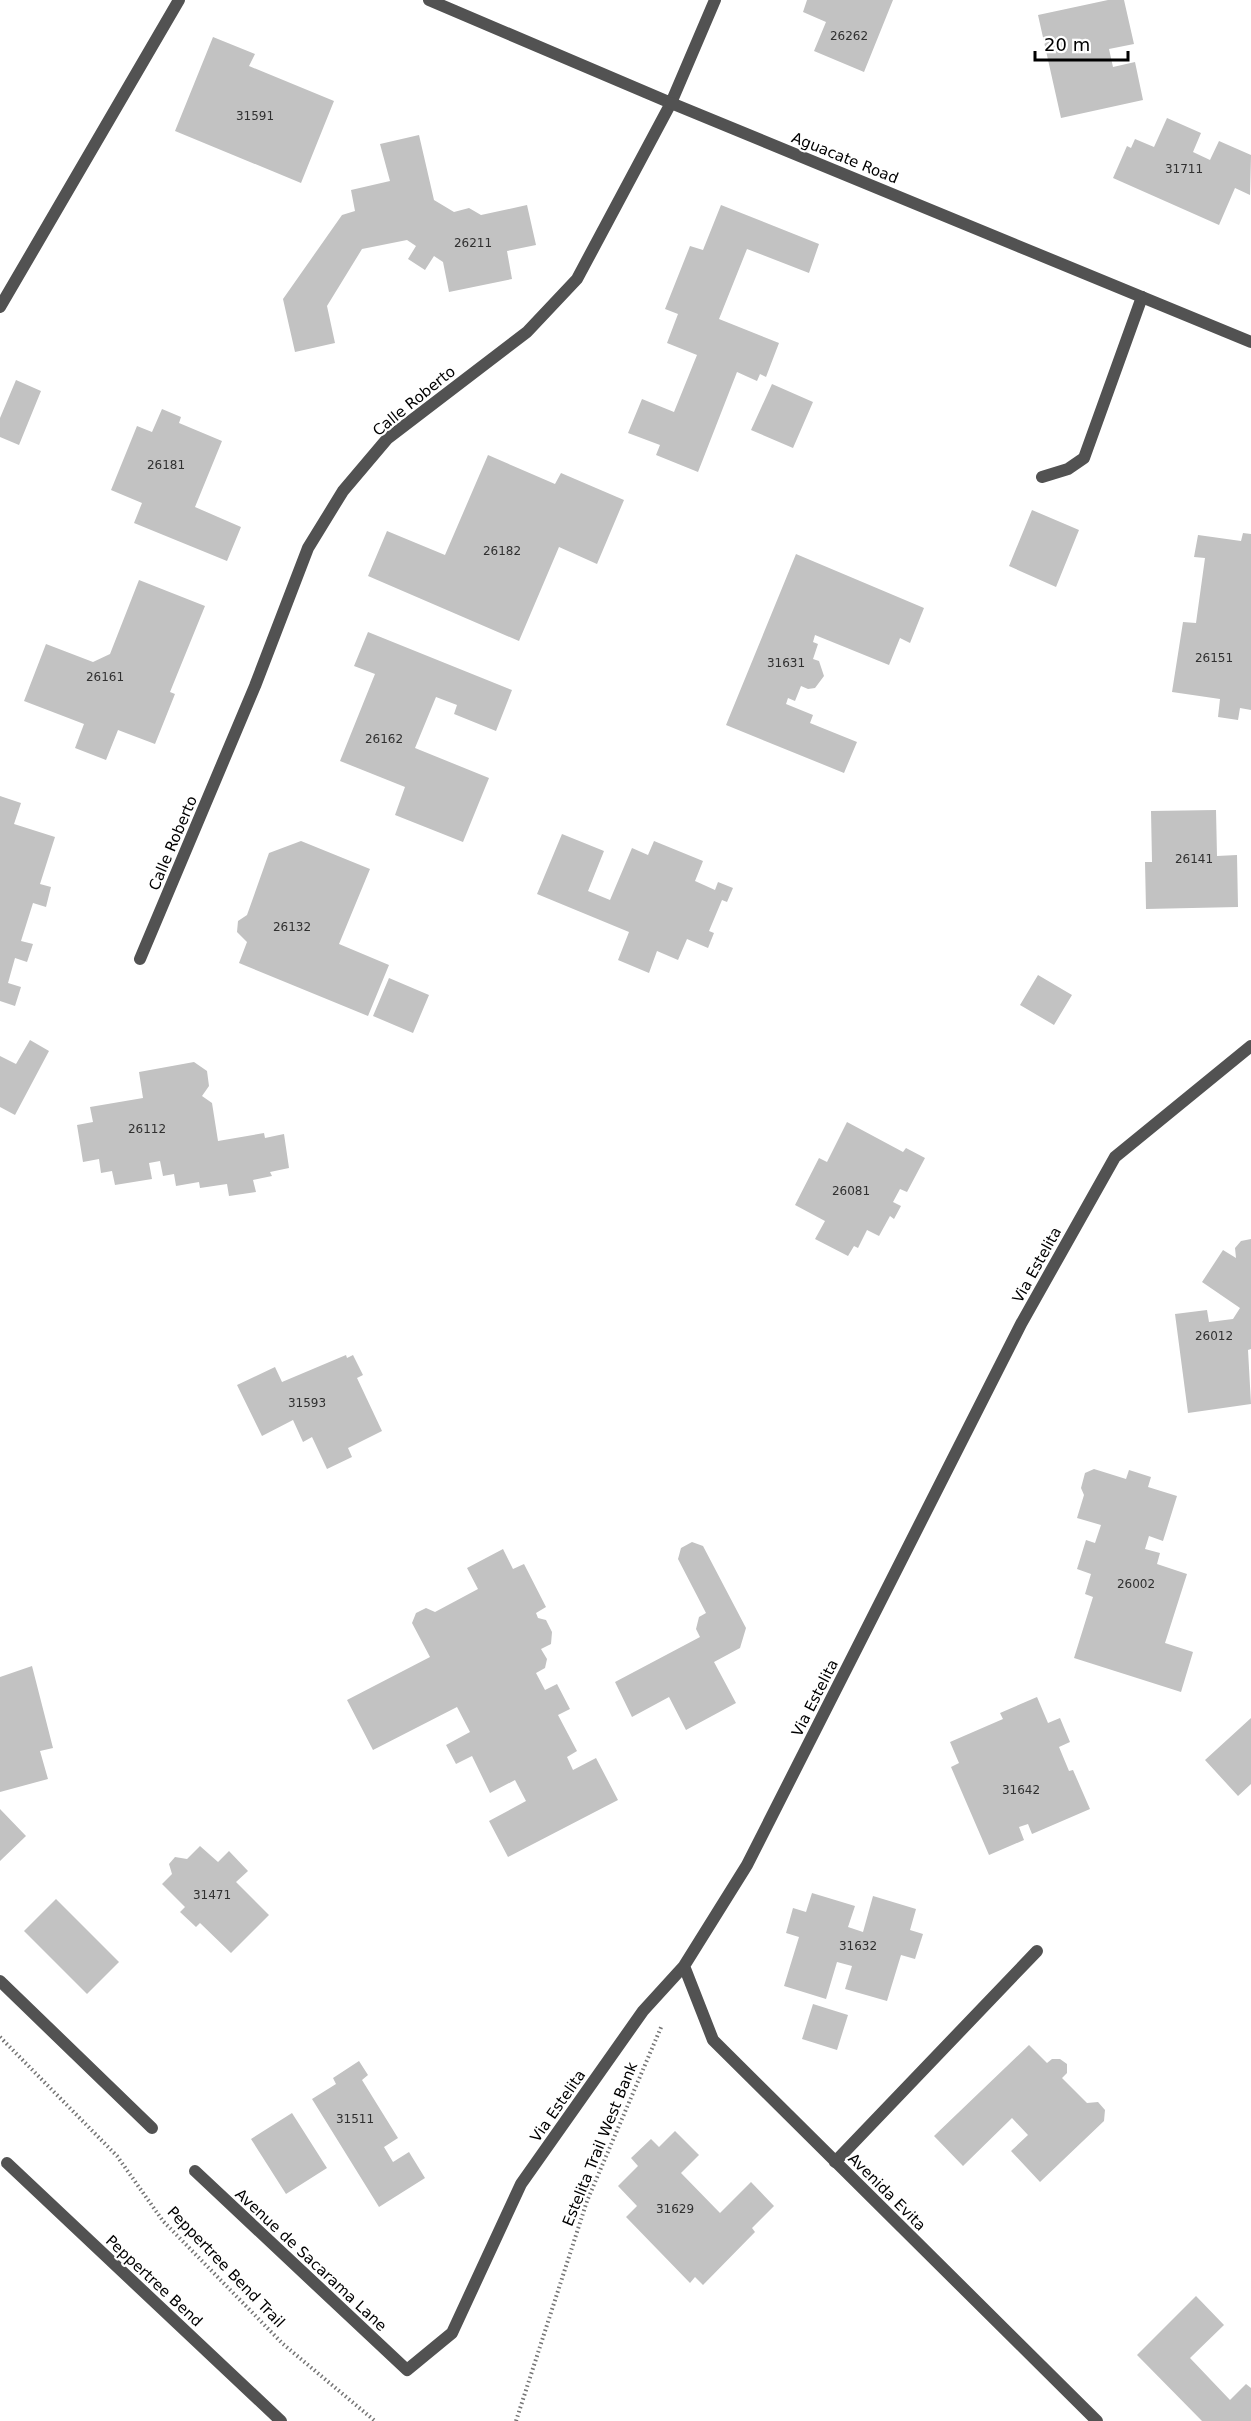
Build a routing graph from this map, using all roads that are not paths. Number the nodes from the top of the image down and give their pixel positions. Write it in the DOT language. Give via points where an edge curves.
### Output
graph roads {
  1 [pos="179,0"];
  2 [pos="429,0"];
  3 [pos="715,0"];
  4 [pos="671,103"];
  5 [pos="1142,297"];
  6 [pos="0,307"];
  7 [pos="1251,342"];
  8 [pos="1042,477"];
  9 [pos="141,959"];
  10 [pos="1251,1046"];
  11 [pos="1037,1951"];
  12 [pos="684,1966"];
  13 [pos="0,1981"];
  14 [pos="152,2128"];
  15 [pos="835,2162"];
  16 [pos="7,2163"];
  17 [pos="195,2171"];
  18 [pos="407,2370"];
  19 [pos="282,2421"];
  20 [pos="1096,2421"];
  1 -- 6 [label="street"];
  2 -- 4 [label="street, Aguacate Road"];
  3 -- 4 [label="street, Calle Roberto"];
  4 -- 5 [label="street, Aguacate Road"];
  4 -- 9 [label="street, Calle Roberto" via="576,279 527,332 387,439 343,491 308,548"];
  5 -- 7 [label="street, Aguacate Road"];
  5 -- 8 [label="street" via="1084,458 1068,469"];
  10 -- 12 [label="street, Via Estelita" via="1115,1157 1021,1324 747,1865"];
  11 -- 15 [label="street"];
  12 -- 15 [label="street, Avenida Evita" via="713,2040"];
  12 -- 18 [label="street, Via Estelita" via="643,2011 521,2184 452,2333"];
  13 -- 14 [label="street"];
  15 -- 20 [label="street, Avenida Evita"];
  16 -- 19 [label="street, Peppertree Bend"];
  17 -- 18 [label="street, Avenue de Sacarama Lane"];
}
